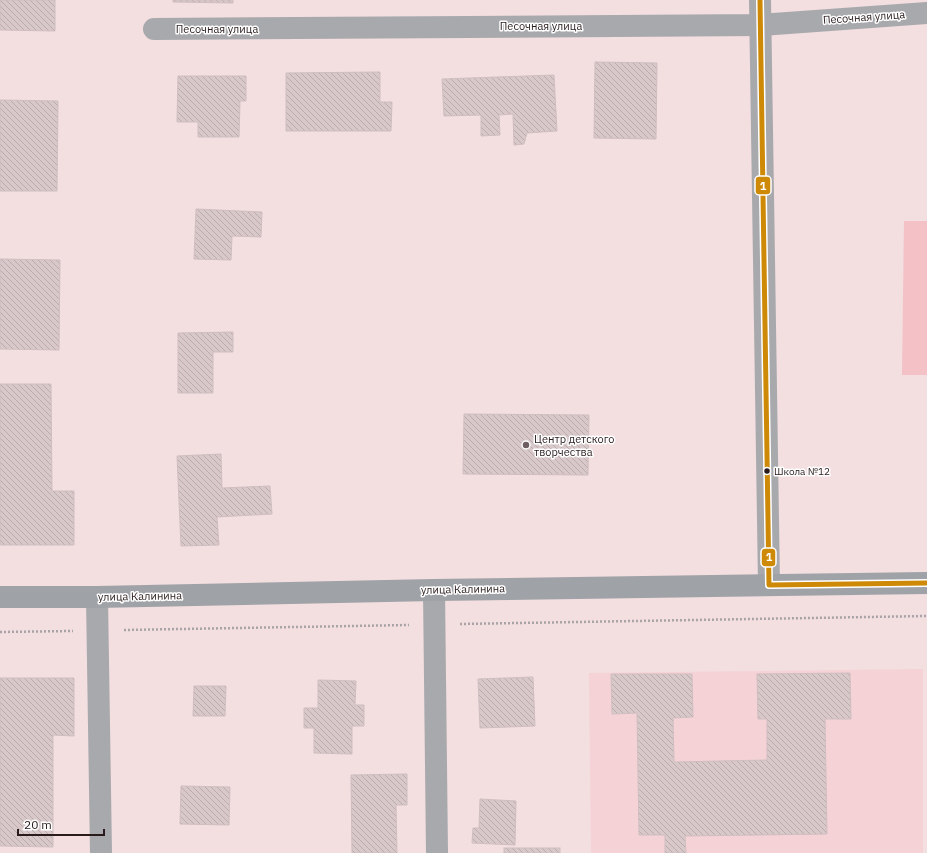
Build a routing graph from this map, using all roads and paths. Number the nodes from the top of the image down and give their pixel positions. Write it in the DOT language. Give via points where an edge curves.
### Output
graph roads {
  1 [pos="760,0"];
  2 [pos="927,13"];
  3 [pos="760,25"];
  4 [pos="154,29"];
  5 [pos="927,583"];
  6 [pos="769,585"];
  7 [pos="434,590"];
  8 [pos="0,597"];
  9 [pos="98,597"];
  10 [pos="927,616"];
  11 [pos="435,624"];
  12 [pos="98,630"];
  13 [pos="0,632"];
  14 [pos="101,853"];
  15 [pos="437,853"];
  1 -- 3 [label="street"];
  2 -- 3 [label="street, Песочная улица"];
  3 -- 4 [label="street, Песочная улица"];
  3 -- 6 [label="street"];
  5 -- 6 [label="main road, улица Калинина"];
  6 -- 7 [label="main road, улица Калинина"];
  7 -- 9 [label="main road, улица Калинина"];
  7 -- 11 [label="street"];
  8 -- 9 [label="main road, улица Калинина"];
  9 -- 12 [label="street"];
  10 -- 11 [label="path"];
  11 -- 12 [label="path"];
  11 -- 15 [label="street"];
  12 -- 13 [label="path"];
  12 -- 14 [label="street"];
}
